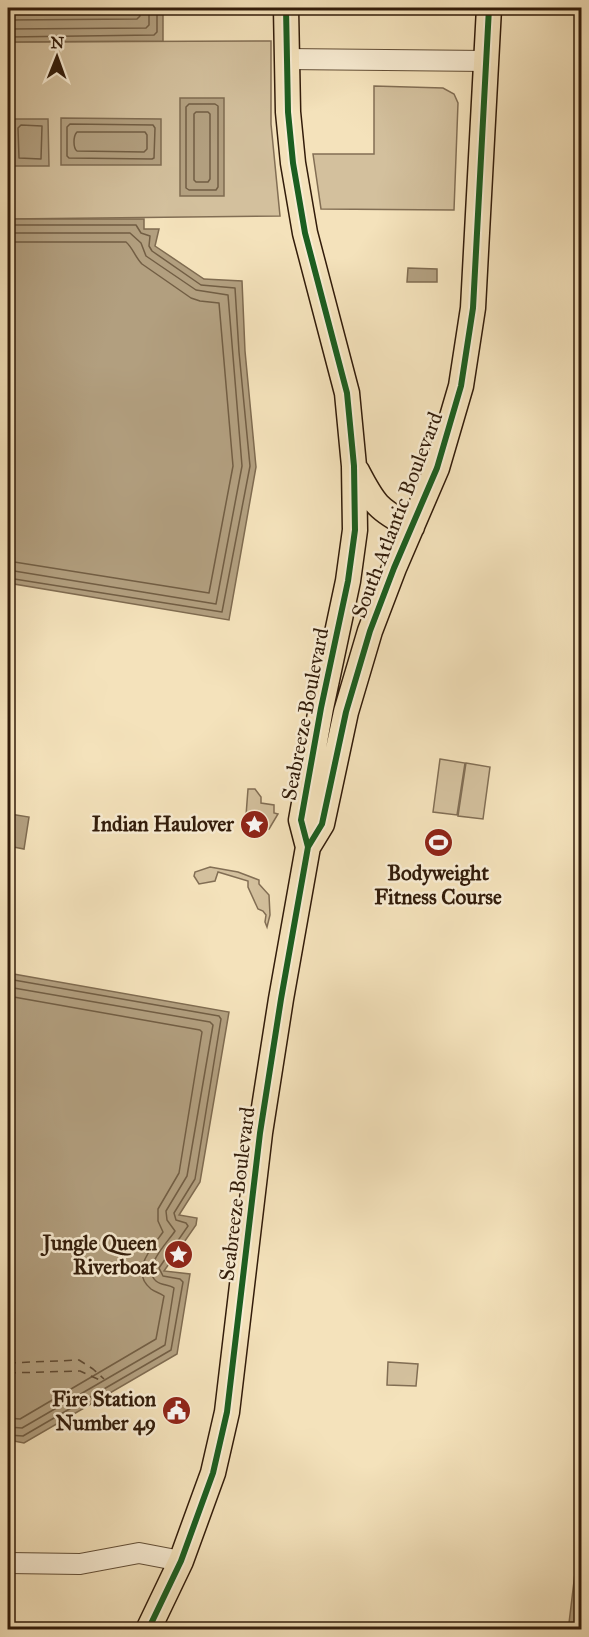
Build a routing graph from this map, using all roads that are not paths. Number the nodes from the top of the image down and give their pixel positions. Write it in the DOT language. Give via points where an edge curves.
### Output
graph roads {
  1 [pos="286,8"];
  2 [pos="489,8"];
  3 [pos="286,59"];
  4 [pos="486,61"];
  5 [pos="359,475"];
  6 [pos="430,486"];
  7 [pos="411,527"];
  8 [pos="308,847"];
  9 [pos="181,1561"];
  10 [pos="8,1563"];
  11 [pos="148,1629"];
  1 -- 3 [label="main road, Seabreeze Boulevard"];
  2 -- 4 [label="main road, South Atlantic Boulevard"];
  3 -- 4 [label="street"];
  3 -- 5 [label="main road, Seabreeze Boulevard" via="296,186 308,249 347,393"];
  4 -- 6 [label="main road, South Atlantic Boulevard" via="470,333 457,404"];
  5 -- 6 [label="main road" via="383,498 398,501 413,498"];
  5 -- 7 [label="main road" via="377,506"];
  5 -- 8 [label="main road, Seabreeze Boulevard" via="348,581 301,820"];
  6 -- 7 [label="main road, South Atlantic Boulevard"];
  7 -- 8 [label="main road, South Atlantic Boulevard" via="370,631 346,712 322,824"];
  8 -- 9 [label="main road, Seabreeze Boulevard" via="261,1122 227,1412 213,1473"];
  9 -- 10 [label="street" via="140,1553 80,1564"];
  9 -- 11 [label="main road, Seabreeze Boulevard"];
}
